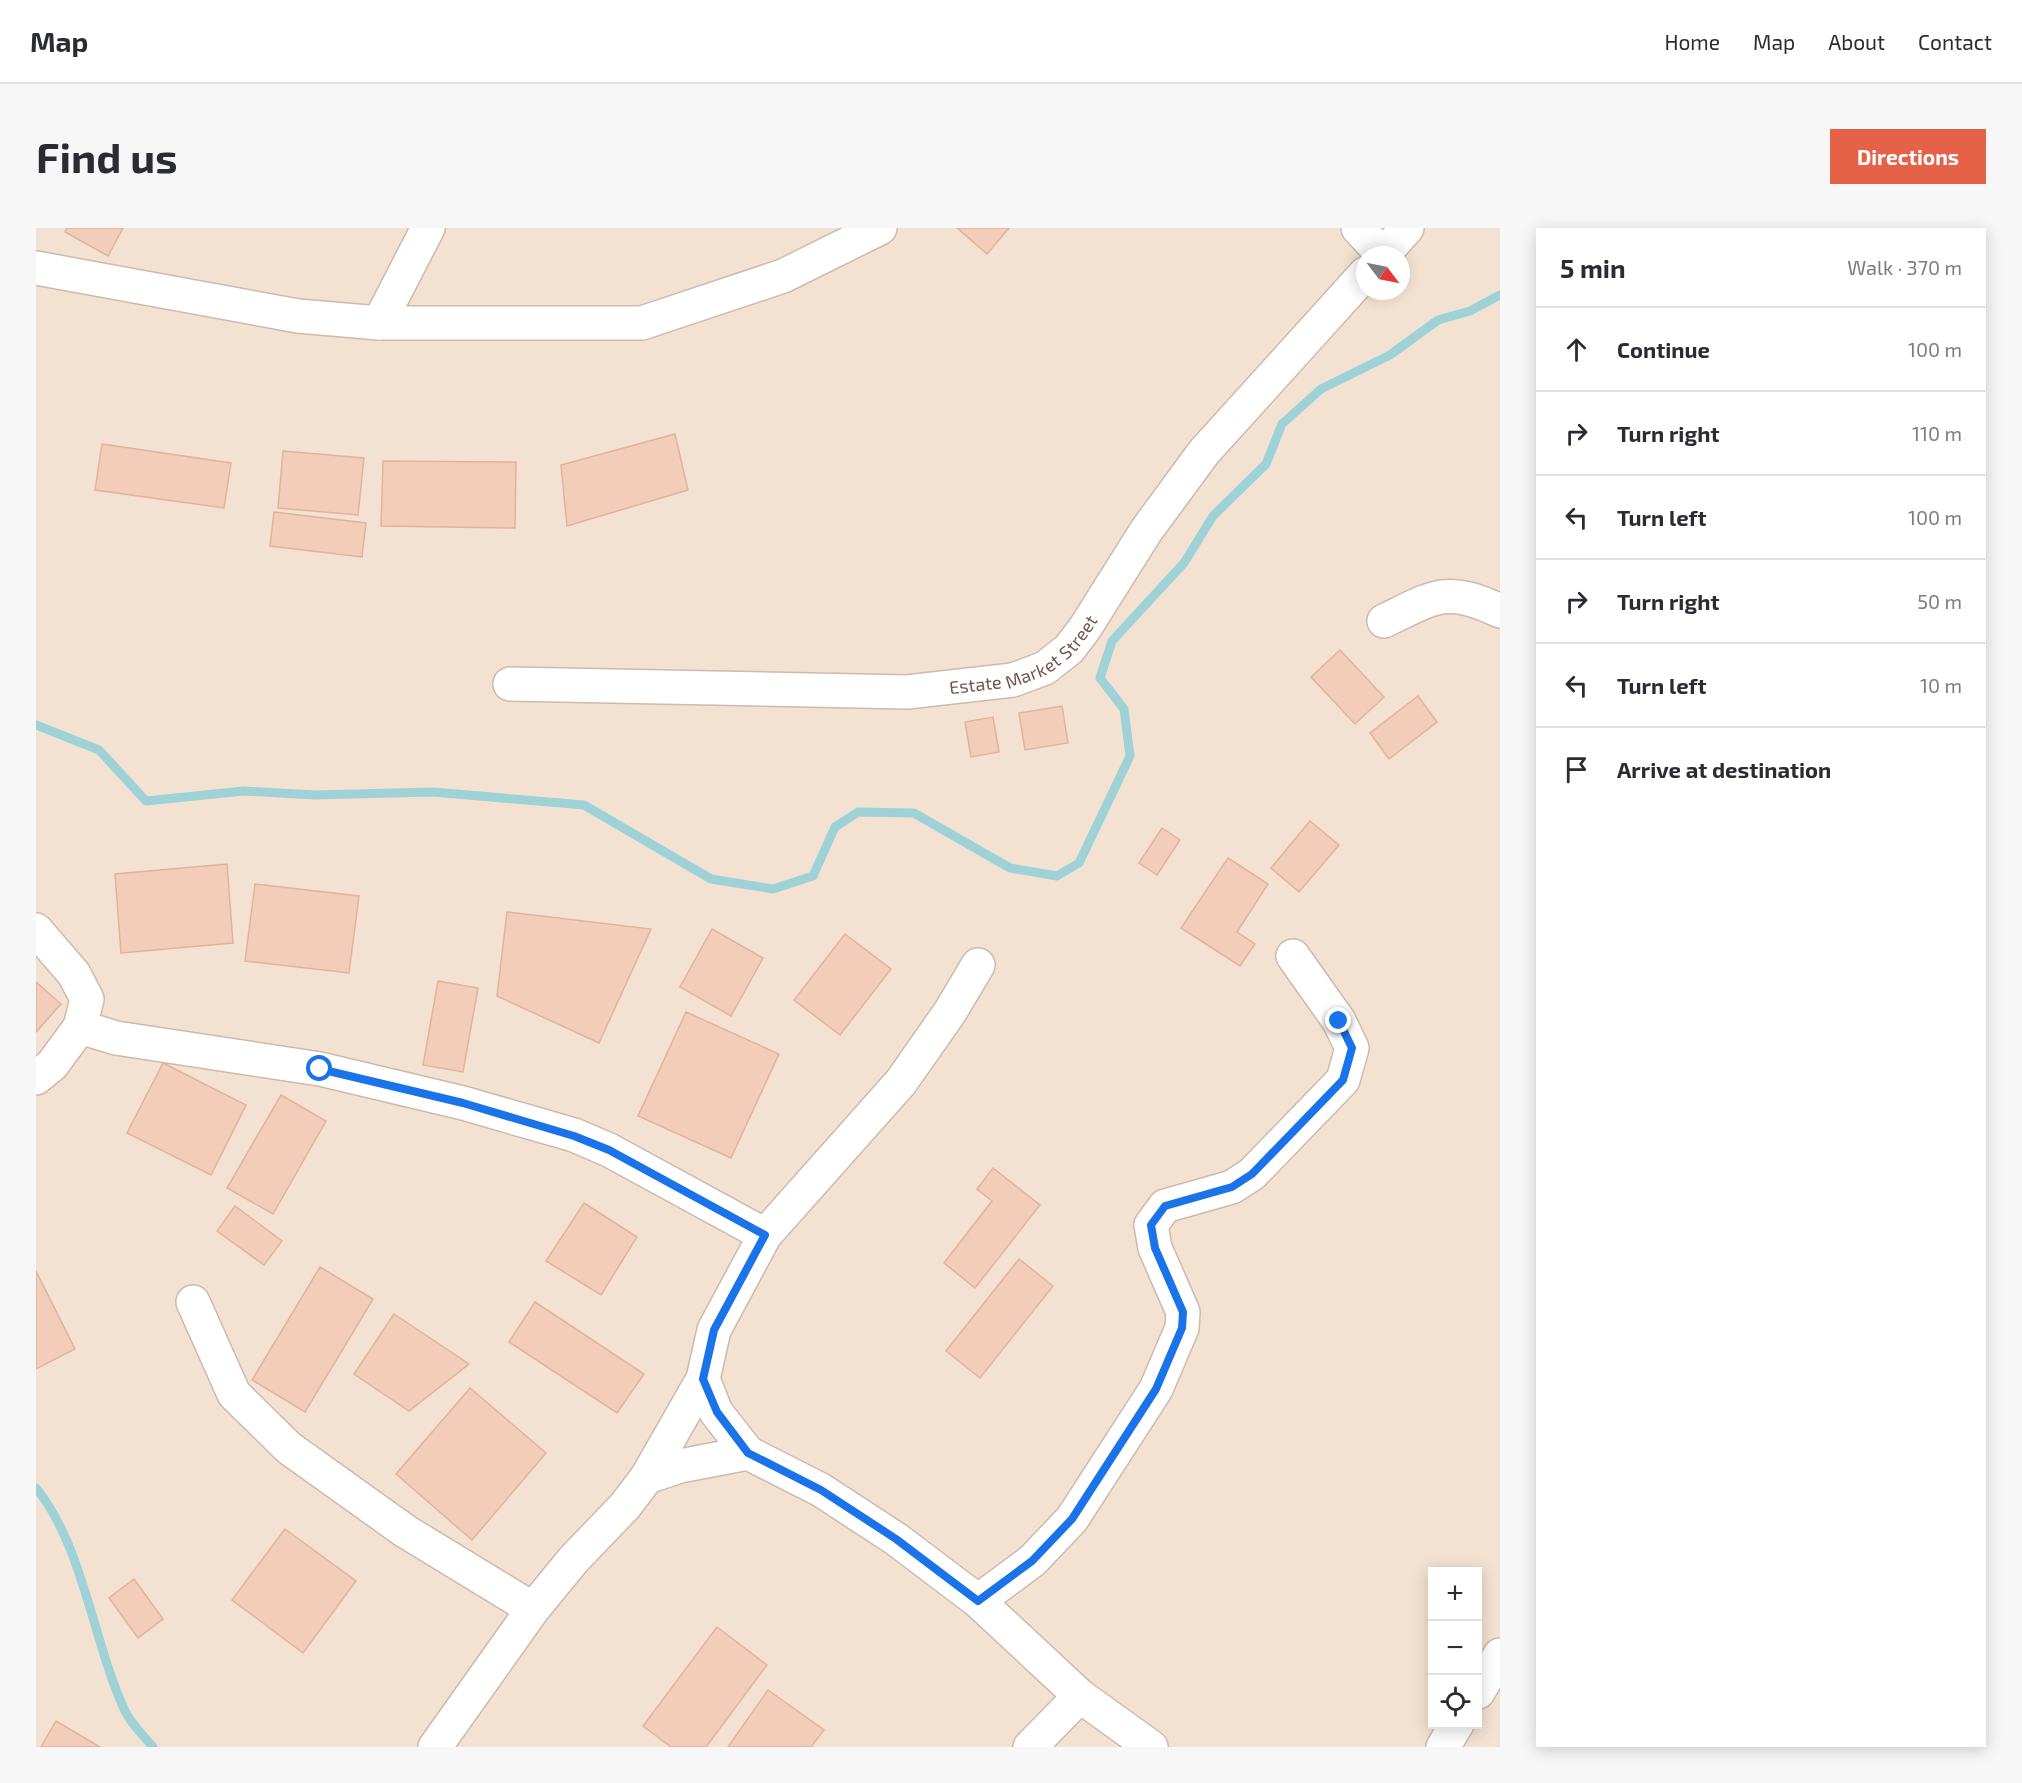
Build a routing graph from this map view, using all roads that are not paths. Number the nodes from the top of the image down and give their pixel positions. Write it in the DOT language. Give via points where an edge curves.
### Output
graph roads {
  1 [pos="428,228"];
  2 [pos="880,228"];
  3 [pos="1358,228"];
  4 [pos="1407,228"];
  5 [pos="1375,246"];
  6 [pos="1391,246"];
  7 [pos="36,268"];
  8 [pos="1356,284"];
  9 [pos="379,323"];
  10 [pos="1500,611"];
  11 [pos="1384,621"];
  12 [pos="510,684"];
  13 [pos="36,930"];
  14 [pos="1293,956"];
  15 [pos="978,965"];
  16 [pos="80,1027"];
  17 [pos="36,1078"];
  18 [pos="765,1235"];
  19 [pos="193,1302"];
  20 [pos="703,1379"];
  21 [pos="748,1453"];
  22 [pos="647,1477"];
  23 [pos="978,1601"];
  24 [pos="533,1608"];
  25 [pos="1500,1655"];
  26 [pos="1482,1685"];
  27 [pos="1080,1696"];
  28 [pos="1454,1729"];
  29 [pos="435,1747"];
  30 [pos="1030,1747"];
  31 [pos="1151,1747"];
  32 [pos="1443,1747"];
  1 -- 9 [label="street"];
  2 -- 9 [label="street" via="783,276 642,323"];
  3 -- 5 [label="street"];
  4 -- 6 [label="street"];
  7 -- 9 [label="street" via="298,316"];
  8 -- 12 [label="street, Estate Market Street" via="1204,452 1146,531 1085,628 1069,649 1046,668 1013,680 907,692"];
  10 -- 11 [label="street" via="1466,597 1439,595"];
  13 -- 16 [label="street" via="74,974 87,999"];
  14 -- 23 [label="street" via="1339,1021 1352,1048 1343,1080 1252,1174 1232,1187 1165,1206 1151,1225 1155,1248 1183,1312 1182,1328 1156,1389 1072,1519 1032,1561"];
  15 -- 18 [label="street" via="901,1082"];
  16 -- 17 [label="street" via="52,1065"];
  16 -- 18 [label="street" via="116,1038 320,1069 463,1103 574,1136 609,1150"];
  18 -- 20 [label="street" via="714,1330"];
  19 -- 24 [label="street" via="234,1394 289,1448 405,1531"];
  20 -- 21 [label="street" via="717,1412"];
  20 -- 22 [label="street"];
  21 -- 22 [label="street" via="680,1466"];
  21 -- 23 [label="street" via="821,1490 896,1539"];
  22 -- 24 [label="street"];
  23 -- 27 [label="street"];
  24 -- 29 [label="street"];
  25 -- 26 [label="street"];
  27 -- 30 [label="street"];
  27 -- 31 [label="street"];
  28 -- 32 [label="street"];
}
